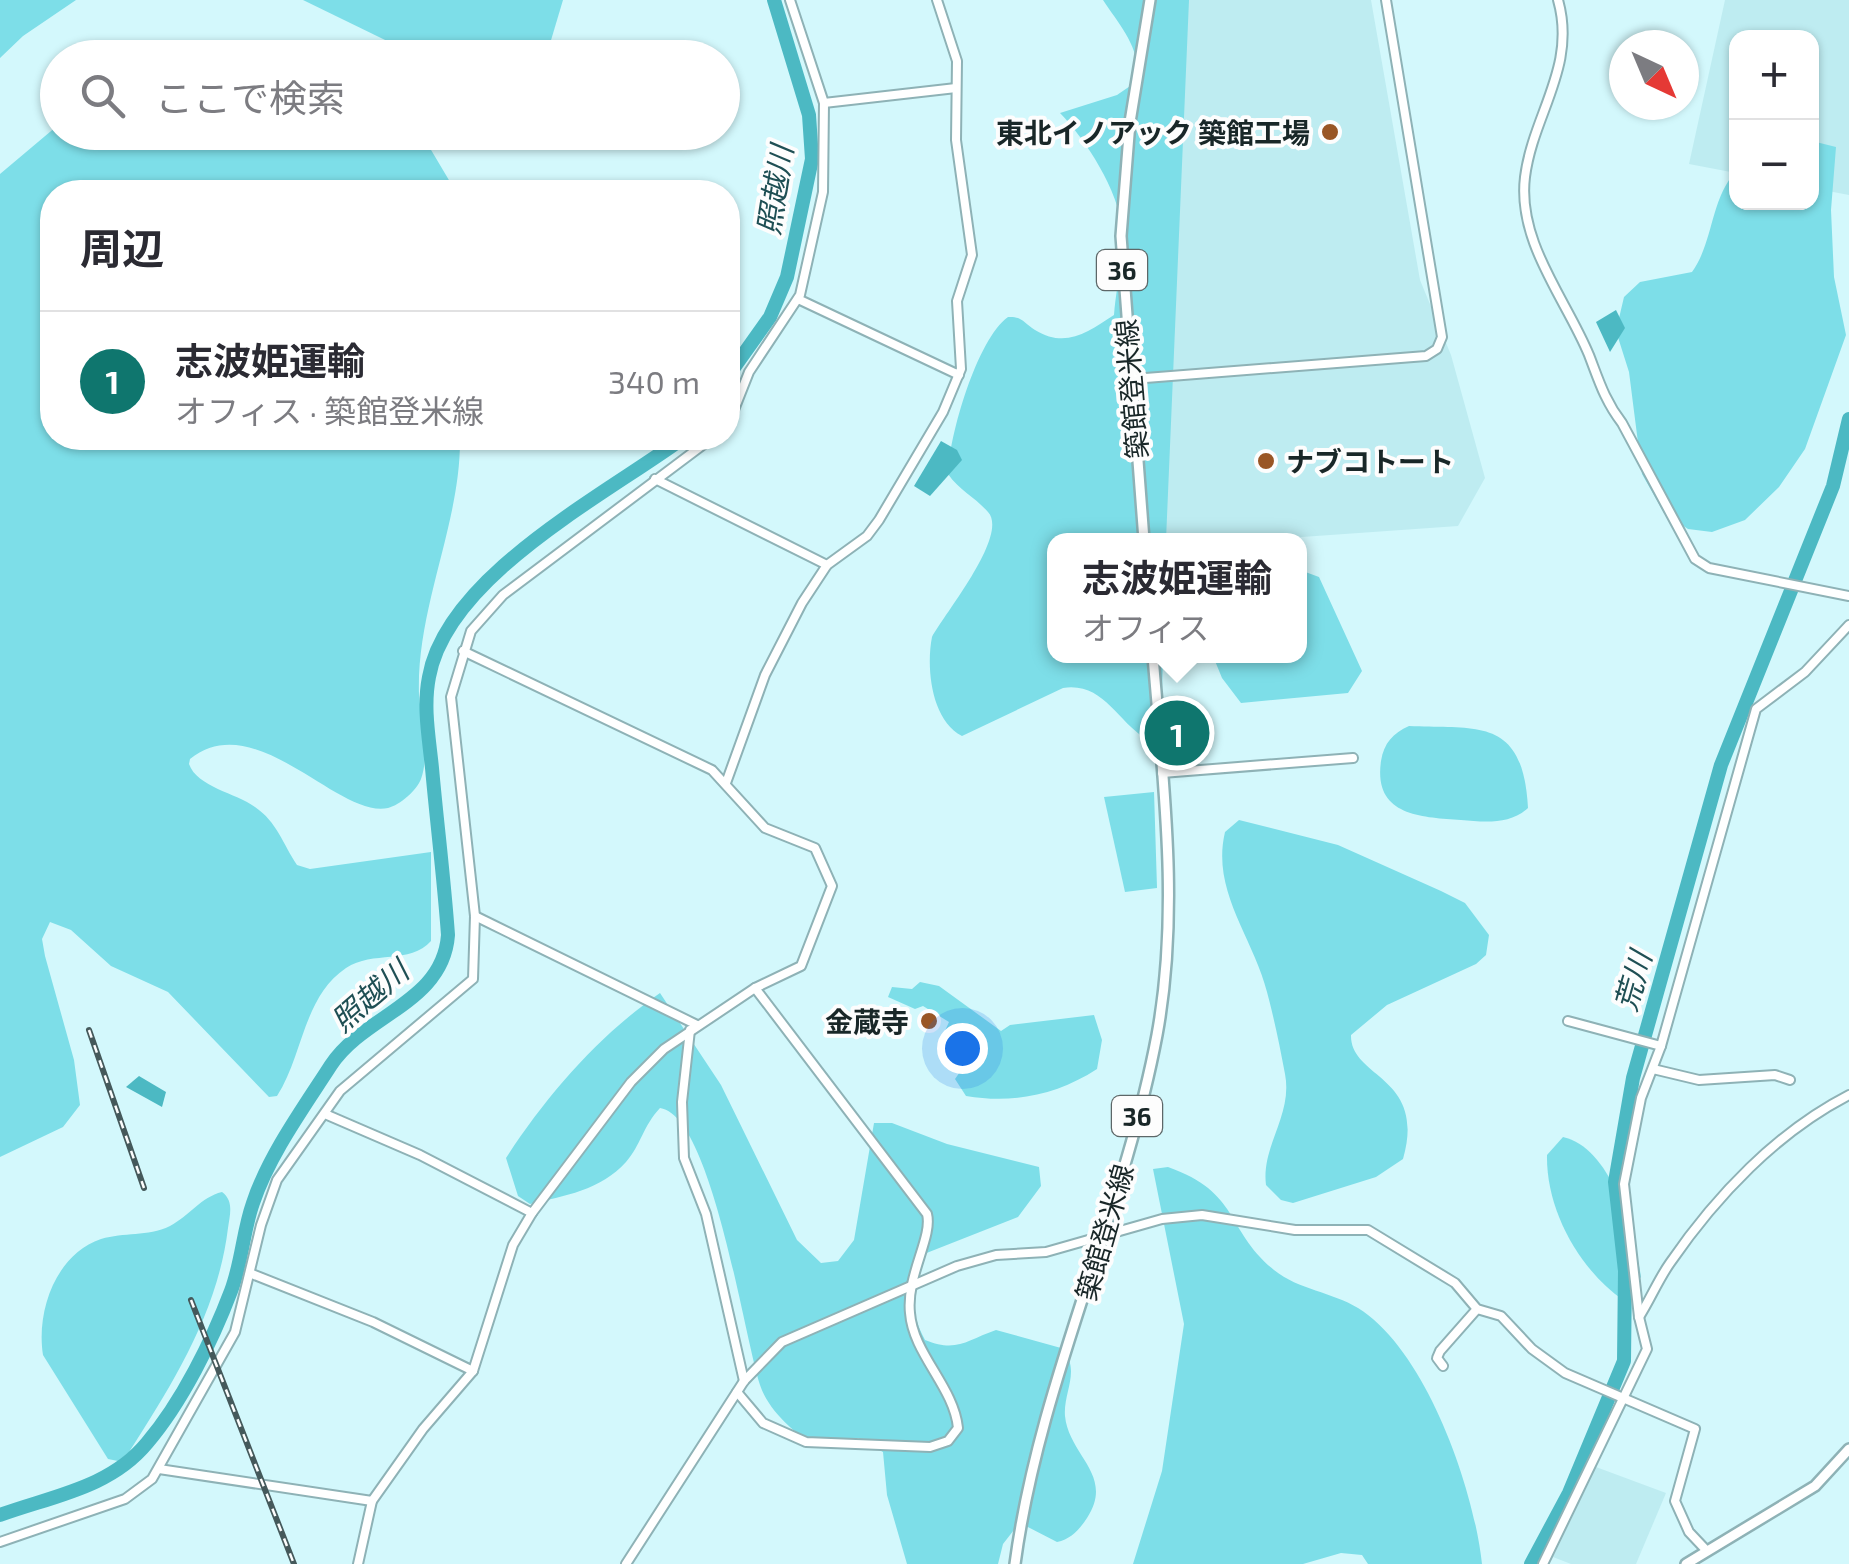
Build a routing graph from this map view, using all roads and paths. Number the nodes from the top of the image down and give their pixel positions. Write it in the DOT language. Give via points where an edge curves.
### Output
graph roads {
  1 [pos="790,0"];
  2 [pos="937,0"];
  3 [pos="1150,0"];
  4 [pos="1386,0"];
  5 [pos="1558,0"];
  6 [pos="956,88"];
  7 [pos="824,103"];
  8 [pos="798,300"];
  9 [pos="959,376"];
  10 [pos="1133,379"];
  11 [pos="740,395"];
  12 [pos="696,450"];
  13 [pos="655,480"];
  14 [pos="1144,533"];
  15 [pos="827,566"];
  16 [pos="1849,596"];
  17 [pos="1849,625"];
  18 [pos="463,652"];
  19 [pos="1154,663"];
  20 [pos="1354,758"];
  21 [pos="1162,773"];
  22 [pos="726,784"];
  23 [pos="474,916"];
  24 [pos="755,988"];
  25 [pos="1568,1021"];
  26 [pos="694,1027"];
  27 [pos="1658,1046"];
  28 [pos="1652,1069"];
  29 [pos="1790,1080"];
  30 [pos="1849,1095"];
  31 [pos="325,1114"];
  32 [pos="532,1213"];
  33 [pos="1104,1234"];
  34 [pos="252,1274"];
  35 [pos="909,1284"];
  36 [pos="1477,1309"];
  37 [pos="1639,1317"];
  38 [pos="1443,1366"];
  39 [pos="474,1371"];
  40 [pos="744,1380"];
  41 [pos="737,1392"];
  42 [pos="1620,1398"];
  43 [pos="1849,1449"];
  44 [pos="159,1470"];
  45 [pos="372,1501"];
  46 [pos="0,1529"];
  47 [pos="3,1541"];
  48 [pos="1708,1551"];
  49 [pos="358,1564"];
  50 [pos="626,1564"];
  51 [pos="1015,1564"];
  52 [pos="1542,1564"];
  53 [pos="1686,1564"];
  1 -- 7 [label="street"];
  2 -- 6 [label="street" via="956,62"];
  3 -- 10 [label="main road, 築館登米線 / 36" via="1122,189 1123,298"];
  4 -- 10 [label="street" via="1442,337 1437,350"];
  5 -- 16 [label="street" via="1562,68 1525,177 1528,220 1607,404 1694,558 1709,568"];
  6 -- 7 [label="street"];
  6 -- 9 [label="street" via="972,255 957,301"];
  7 -- 8 [label="street" via="824,192"];
  8 -- 9 [label="street"];
  8 -- 11 [label="street"];
  9 -- 15 [label="street" via="879,520"];
  10 -- 14 [label="main road, 築館登米線 / 36"];
  12 -- 13 [label="street"];
  13 -- 15 [label="street"];
  13 -- 18 [label="street" via="503,594 481,616"];
  15 -- 22 [label="street" via="765,674"];
  17 -- 27 [label="street" via="1756,709"];
  18 -- 22 [label="street" via="712,770"];
  18 -- 23 [label="street" via="454,675 452,719"];
  19 -- 21 [label="main road, 築館登米線 / 36"];
  20 -- 21 [label="street"];
  21 -- 33 [label="main road, 築館登米線 / 36" via="1166,980 1144,1092"];
  22 -- 24 [label="street" via="766,828 814,848 832,886 805,962"];
  23 -- 26 [label="street"];
  23 -- 31 [label="street" via="476,966 467,988 381,1053"];
  24 -- 26 [label="street"];
  24 -- 35 [label="street" via="926,1214 928,1230"];
  25 -- 27 [label="street"];
  26 -- 32 [label="street" via="644,1067"];
  26 -- 40 [label="street" via="682,1102 684,1158 706,1214"];
  27 -- 28 [label="street"];
  28 -- 29 [label="street" via="1699,1080"];
  28 -- 37 [label="street" via="1624,1184"];
  30 -- 37 [label="street" via="1789,1131 1729,1190 1668,1265"];
  31 -- 32 [label="street"];
  31 -- 34 [label="street" via="270,1195"];
  32 -- 39 [label="street" via="513,1245"];
  33 -- 35 [label="street" via="1046,1252 975,1260"];
  33 -- 36 [label="street" via="1202,1216 1295,1230 1368,1230 1455,1283"];
  33 -- 51 [label="main road, 築館登米線 / 36" via="1038,1450"];
  34 -- 39 [label="street"];
  34 -- 44 [label="street" via="235,1332"];
  35 -- 40 [label="street" via="792,1336"];
  35 -- 41 [label="street" via="914,1333 958,1420 954,1436 942,1445 806,1442 763,1423"];
  36 -- 38 [label="street" via="1440,1351"];
  36 -- 42 [label="street" via="1501,1316 1549,1363"];
  37 -- 42 [label="street" via="1647,1349"];
  39 -- 45 [label="street"];
  40 -- 41 [label="street"];
  41 -- 50 [label="street"];
  42 -- 48 [label="street" via="1695,1429 1675,1501 1689,1532"];
  42 -- 52 [label="street"];
  43 -- 48 [label="main road" via="1814,1486"];
  44 -- 45 [label="street"];
  44 -- 47 [label="street" via="125,1499"];
  45 -- 49 [label="street"];
  46 -- 47 [label="street"];
  48 -- 53 [label="main road"];
}
